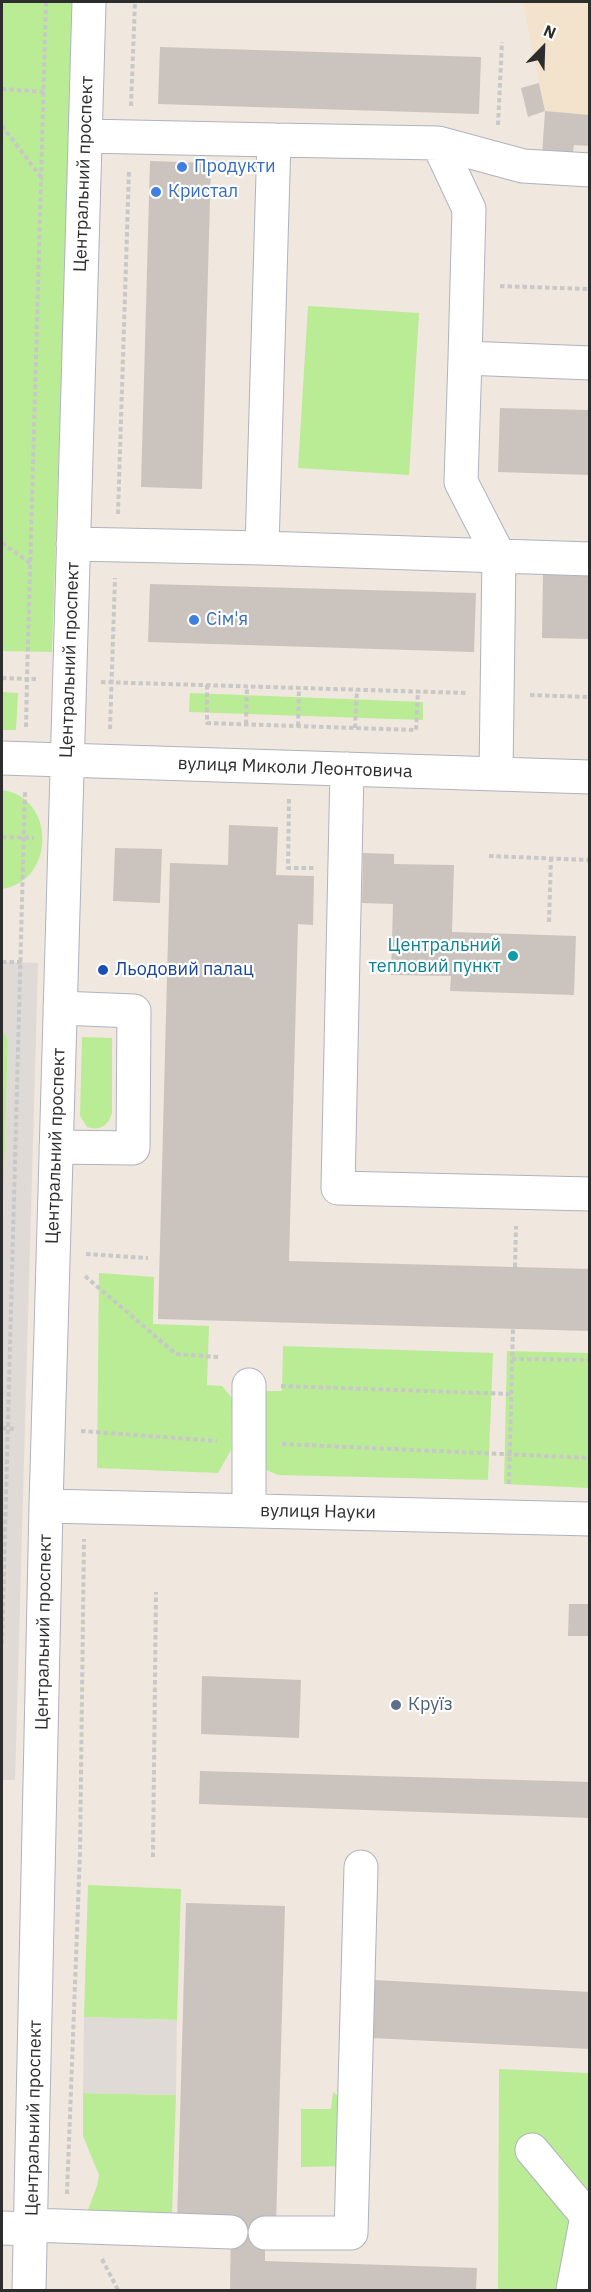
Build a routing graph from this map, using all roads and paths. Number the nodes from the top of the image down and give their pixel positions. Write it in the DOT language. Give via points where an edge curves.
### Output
graph roads {
  1 [pos="46,2"];
  2 [pos="89,2"];
  3 [pos="135,2"];
  4 [pos="502,42"];
  5 [pos="2,89"];
  6 [pos="44,92"];
  7 [pos="2,126"];
  8 [pos="85,136"];
  9 [pos="130,136"];
  10 [pos="274,140"];
  11 [pos="438,143"];
  12 [pos="496,159"];
  13 [pos="590,170"];
  14 [pos="41,177"];
  15 [pos="467,285"];
  16 [pos="590,289"];
  17 [pos="465,358"];
  18 [pos="590,363"];
  19 [pos="2,543"];
  20 [pos="73,544"];
  21 [pos="117,544"];
  22 [pos="262,548"];
  23 [pos="499,556"];
  24 [pos="590,559"];
  25 [pos="30,564"];
  26 [pos="2,678"];
  27 [pos="27,679"];
  28 [pos="69,681"];
  29 [pos="112,682"];
  30 [pos="207,685"];
  31 [pos="247,687"];
  32 [pos="299,688"];
  33 [pos="357,690"];
  34 [pos="418,692"];
  35 [pos="497,694"];
  36 [pos="590,697"];
  37 [pos="246,724"];
  38 [pos="298,726"];
  39 [pos="355,728"];
  40 [pos="14,758"];
  41 [pos="67,761"];
  42 [pos="104,762"];
  43 [pos="290,768"];
  44 [pos="347,769"];
  45 [pos="496,774"];
  46 [pos="590,777"];
  47 [pos="489,856"];
  48 [pos="551,858"];
  49 [pos="590,860"];
  50 [pos="345,869"];
  51 [pos="549,922"];
  52 [pos="2,962"];
  53 [pos="22,962"];
  54 [pos="60,1008"];
  55 [pos="56,1147"];
  56 [pos="517,1192"];
  57 [pos="590,1194"];
  58 [pos="85,1254"];
  59 [pos="148,1258"];
  60 [pos="515,1267"];
  61 [pos="84,1275"];
  62 [pos="513,1329"];
  63 [pos="218,1357"];
  64 [pos="512,1359"];
  65 [pos="590,1360"];
  66 [pos="249,1385"];
  67 [pos="511,1394"];
  68 [pos="46,1506"];
  69 [pos="249,1511"];
  70 [pos="509,1518"];
  71 [pos="590,1519"];
  72 [pos="156,1592"];
  73 [pos="2,1644"];
  74 [pos="153,1857"];
  75 [pos="361,1868"];
  76 [pos="531,2150"];
  77 [pos="21,2227"];
  78 [pos="231,2232"];
  79 [pos="265,2233"];
  80 [pos="29,2290"];
  81 [pos="573,2290"];
  1 -- 6 [label="path"];
  2 -- 8 [label="street, Центральний проспект"];
  3 -- 9 [label="path"];
  4 -- 12 [label="path"];
  5 -- 6 [label="path"];
  6 -- 14 [label="path"];
  7 -- 14 [label="path"];
  8 -- 9 [label="street"];
  8 -- 20 [label="street, Центральний проспект"];
  9 -- 10 [label="street"];
  9 -- 21 [label="path"];
  10 -- 11 [label="street"];
  10 -- 22 [label="street"];
  11 -- 12 [label="street"];
  11 -- 15 [label="street" via="469,209"];
  12 -- 13 [label="street" via="523,166"];
  14 -- 25 [label="path"];
  15 -- 16 [label="path"];
  15 -- 17 [label="street"];
  17 -- 18 [label="street"];
  17 -- 23 [label="street" via="462,482"];
  19 -- 25 [label="path"];
  20 -- 21 [label="street"];
  20 -- 28 [label="street, Центральний проспект"];
  21 -- 22 [label="street"];
  21 -- 29 [label="path"];
  22 -- 23 [label="street"];
  23 -- 24 [label="street"];
  23 -- 35 [label="street"];
  25 -- 27 [label="path"];
  26 -- 27 [label="path"];
  27 -- 28 [label="path"];
  27 -- 40 [label="path"];
  28 -- 29 [label="path"];
  28 -- 41 [label="street, Центральний проспект"];
  29 -- 30 [label="path"];
  29 -- 42 [label="path" via="110,740"];
  30 -- 31 [label="path"];
  30 -- 37 [label="path" via="207,723"];
  31 -- 32 [label="path"];
  31 -- 37 [label="path"];
  32 -- 33 [label="path"];
  32 -- 38 [label="path"];
  33 -- 34 [label="path"];
  33 -- 39 [label="path"];
  34 -- 35 [label="path"];
  34 -- 39 [label="path" via="416,730"];
  35 -- 36 [label="path"];
  35 -- 45 [label="street"];
  37 -- 38 [label="path"];
  38 -- 39 [label="path"];
  40 -- 41 [label="street, вулиця Миколи Леонтовича"];
  40 -- 53 [label="path"];
  41 -- 42 [label="street, вулиця Миколи Леонтовича"];
  41 -- 54 [label="street, Центральний проспект"];
  42 -- 43 [label="street, вулиця Миколи Леонтовича"];
  43 -- 44 [label="street, вулиця Миколи Леонтовича"];
  43 -- 50 [label="path" via="288,868"];
  44 -- 45 [label="street, вулиця Миколи Леонтовича"];
  44 -- 50 [label="street"];
  45 -- 46 [label="street, вулиця Миколи Леонтовича"];
  47 -- 48 [label="path"];
  48 -- 49 [label="path"];
  48 -- 51 [label="path"];
  50 -- 56 [label="street" via="338,1188"];
  52 -- 53 [label="path"];
  53 -- 73 [label="path"];
  54 -- 55 [label="street, Центральний проспект"];
  54 -- 55 [label="street" via="135,1011 133,1148"];
  55 -- 68 [label="street, Центральний проспект"];
  56 -- 57 [label="street"];
  56 -- 60 [label="path"];
  58 -- 59 [label="path"];
  61 -- 63 [label="path" via="176,1354"];
  62 -- 64 [label="path"];
  64 -- 65 [label="path"];
  64 -- 67 [label="path"];
  66 -- 67 [label="path"];
  66 -- 69 [label="street"];
  67 -- 70 [label="path"];
  68 -- 69 [label="street, вулиця Науки"];
  68 -- 77 [label="street, Центральний проспект"];
  69 -- 70 [label="street, вулиця Науки"];
  70 -- 71 [label="street, вулиця Науки"];
  72 -- 74 [label="path"];
  75 -- 79 [label="street" via="351,2233"];
  76 -- 81 [label="street" via="587,2216"];
  77 -- 78 [label="street"];
  77 -- 80 [label="street, Центральний проспект"];
}
